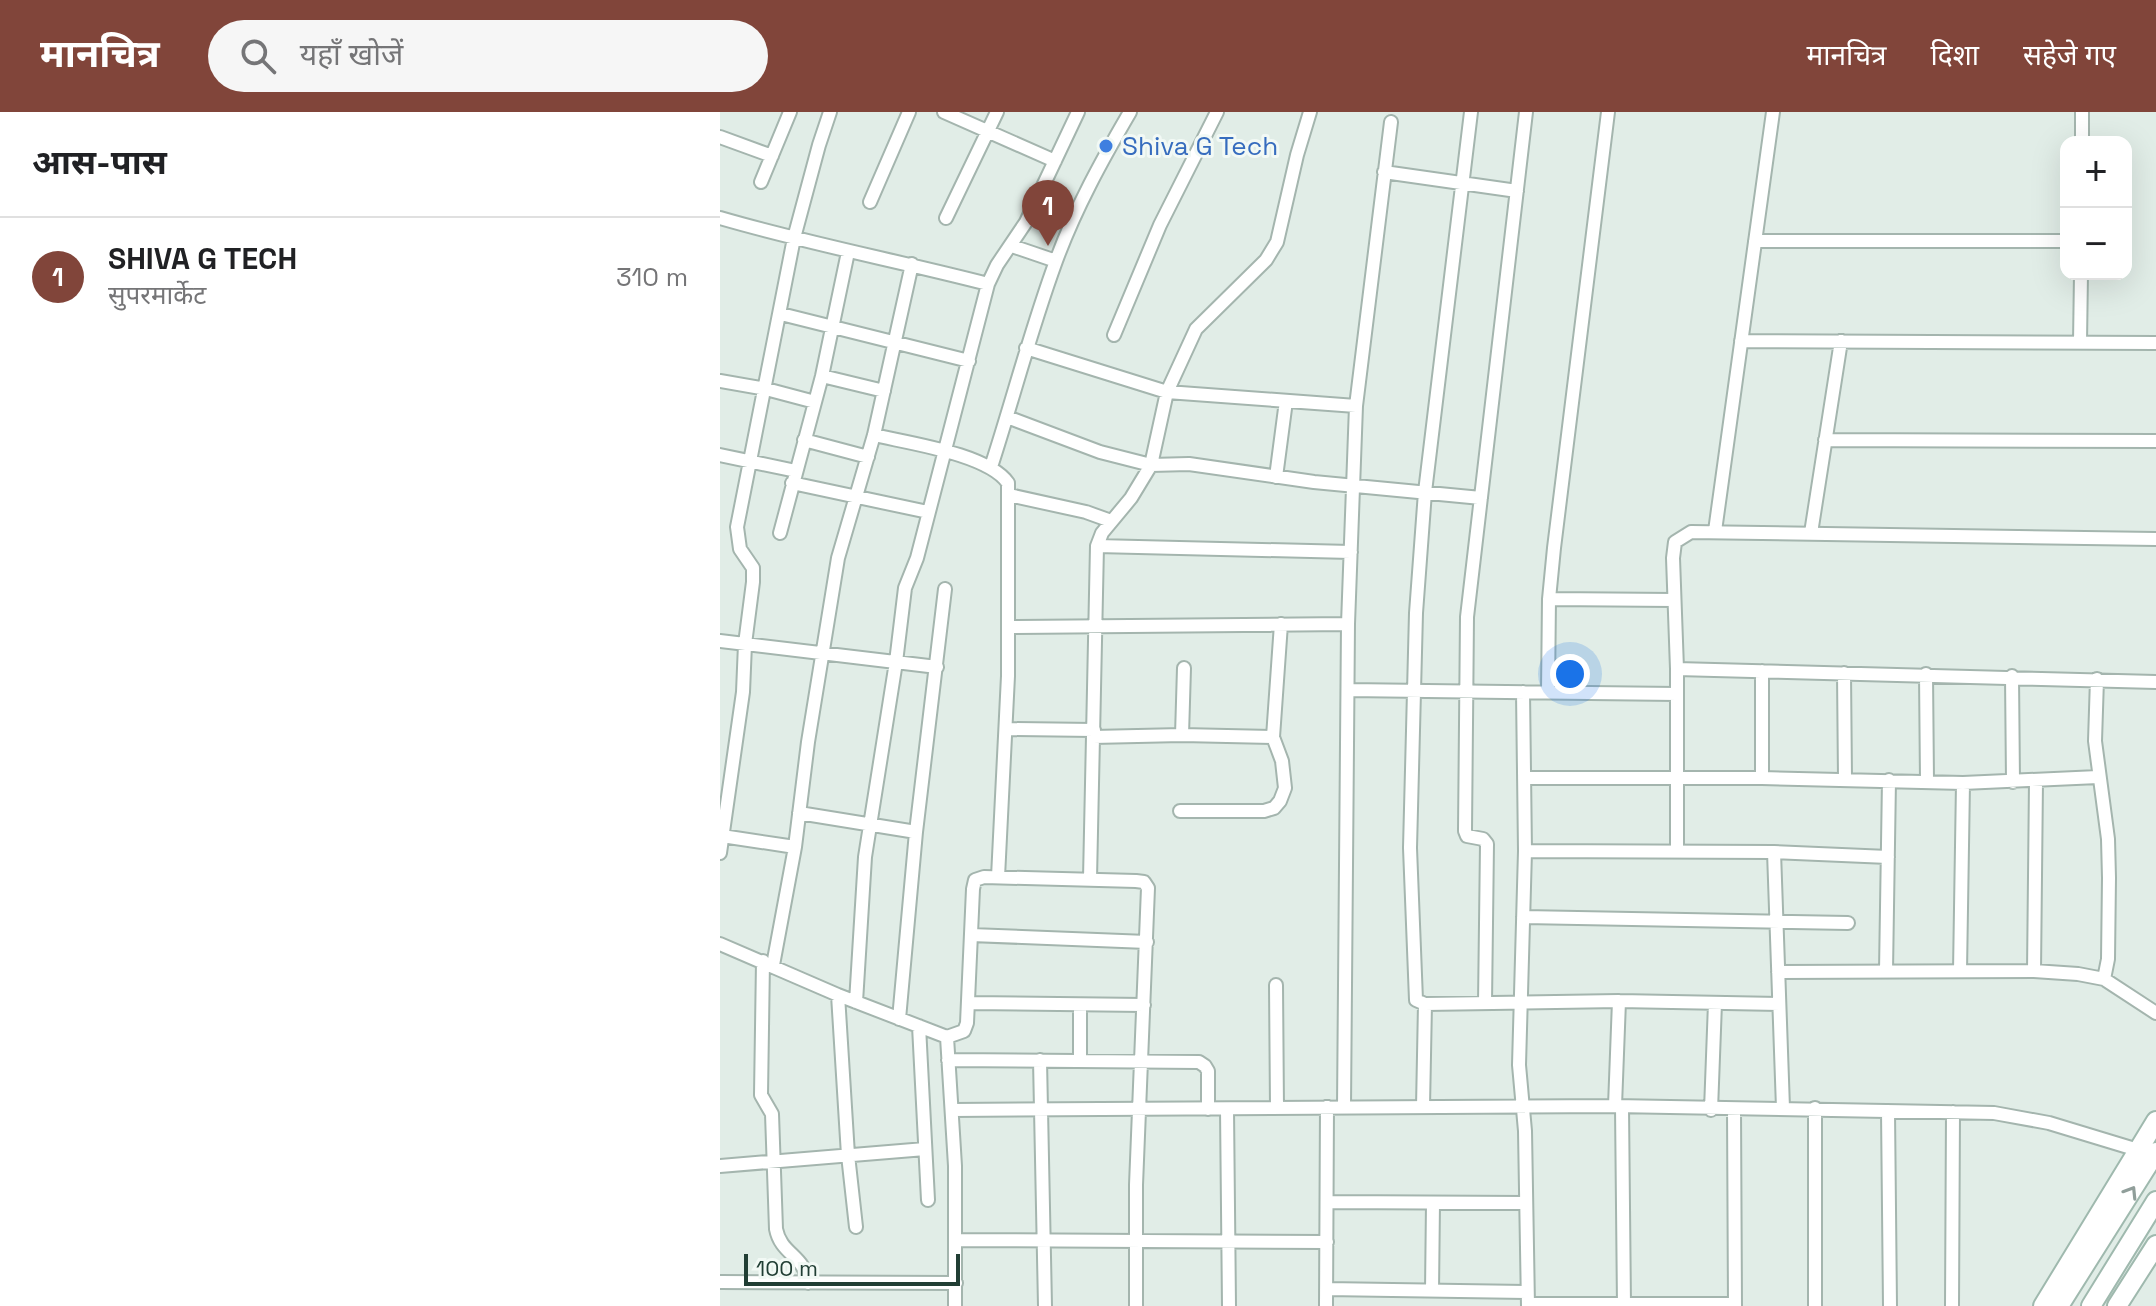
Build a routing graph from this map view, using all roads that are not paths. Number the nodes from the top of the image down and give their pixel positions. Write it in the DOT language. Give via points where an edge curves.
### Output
graph roads {
  1 [pos="790,112"];
  2 [pos="830,112"];
  3 [pos="909,112"];
  4 [pos="944,112"];
  5 [pos="997,112"];
  6 [pos="1078,112"];
  7 [pos="1130,112"];
  8 [pos="1217,112"];
  9 [pos="1310,112"];
  10 [pos="1471,112"];
  11 [pos="1526,112"];
  12 [pos="1608,112"];
  13 [pos="1773,112"];
  14 [pos="2082,112"];
  15 [pos="1391,122"];
  16 [pos="987,131"];
  17 [pos="2082,136"];
  18 [pos="720,137"];
  19 [pos="772,156"];
  20 [pos="1055,161"];
  21 [pos="1384,172"];
  22 [pos="761,182"];
  23 [pos="1462,184"];
  24 [pos="1517,191"];
  25 [pos="870,202"];
  26 [pos="946,218"];
  27 [pos="720,221"];
  28 [pos="794,238"];
  29 [pos="1755,241"];
  30 [pos="2060,241"];
  31 [pos="1012,246"];
  32 [pos="848,252"];
  33 [pos="1056,261"];
  34 [pos="912,264"];
  35 [pos="2081,280"];
  36 [pos="988,284"];
  37 [pos="781,314"];
  38 [pos="832,327"];
  39 [pos="1114,335"];
  40 [pos="1741,341"];
  41 [pos="1841,341"];
  42 [pos="895,342"];
  43 [pos="2080,342"];
  44 [pos="2156,343"];
  45 [pos="1026,348"];
  46 [pos="969,361"];
  47 [pos="822,376"];
  48 [pos="720,381"];
  49 [pos="766,389"];
  50 [pos="884,391"];
  51 [pos="1167,392"];
  52 [pos="1286,401"];
  53 [pos="815,402"];
  54 [pos="1356,406"];
  55 [pos="1007,417"];
  56 [pos="874,435"];
  57 [pos="804,440"];
  58 [pos="1825,440"];
  59 [pos="2156,441"];
  60 [pos="944,451"];
  61 [pos="720,455"];
  62 [pos="868,457"];
  63 [pos="751,462"];
  64 [pos="1151,465"];
  65 [pos="991,467"];
  66 [pos="794,477"];
  67 [pos="1276,477"];
  68 [pos="1354,485"];
  69 [pos="1425,492"];
  70 [pos="1009,495"];
  71 [pos="857,496"];
  72 [pos="1481,498"];
  73 [pos="928,512"];
  74 [pos="1111,521"];
  75 [pos="1715,531"];
  76 [pos="780,533"];
  77 [pos="1811,533"];
  78 [pos="2156,539"];
  79 [pos="1097,546"];
  80 [pos="1351,552"];
  81 [pos="945,589"];
  82 [pos="1549,599"];
  83 [pos="1674,600"];
  84 [pos="1281,624"];
  85 [pos="1348,624"];
  86 [pos="1096,626"];
  87 [pos="1008,627"];
  88 [pos="720,641"];
  89 [pos="745,644"];
  90 [pos="822,653"];
  91 [pos="896,662"];
  92 [pos="937,667"];
  93 [pos="1184,668"];
  94 [pos="1677,669"];
  95 [pos="1762,671"];
  96 [pos="1844,673"];
  97 [pos="1926,674"];
  98 [pos="2012,676"];
  99 [pos="2097,679"];
  100 [pos="2156,682"];
  101 [pos="1348,690"];
  102 [pos="1548,690"];
  103 [pos="1413,691"];
  104 [pos="1465,691"];
  105 [pos="1523,692"];
  106 [pos="1677,694"];
  107 [pos="1006,729"];
  108 [pos="1093,733"];
  109 [pos="1182,735"];
  110 [pos="1273,737"];
  111 [pos="1677,777"];
  112 [pos="2098,777"];
  113 [pos="1524,778"];
  114 [pos="1762,778"];
  115 [pos="1845,779"];
  116 [pos="1889,780"];
  117 [pos="1927,781"];
  118 [pos="2036,781"];
  119 [pos="2013,782"];
  120 [pos="1963,783"];
  121 [pos="1180,811"];
  122 [pos="799,813"];
  123 [pos="870,825"];
  124 [pos="916,832"];
  125 [pos="722,836"];
  126 [pos="795,847"];
  127 [pos="1525,851"];
  128 [pos="1677,852"];
  129 [pos="1774,852"];
  130 [pos="720,853"];
  131 [pos="1888,857"];
  132 [pos="998,877"];
  133 [pos="1090,879"];
  134 [pos="1523,917"];
  135 [pos="1776,922"];
  136 [pos="1848,923"];
  137 [pos="971,935"];
  138 [pos="1147,942"];
  139 [pos="720,944"];
  140 [pos="768,963"];
  141 [pos="1886,971"];
  142 [pos="1960,971"];
  143 [pos="2034,971"];
  144 [pos="1778,972"];
  145 [pos="2104,979"];
  146 [pos="1276,985"];
  147 [pos="838,995"];
  148 [pos="1619,1001"];
  149 [pos="856,1002"];
  150 [pos="1521,1002"];
  151 [pos="968,1003"];
  152 [pos="1485,1003"];
  153 [pos="1715,1003"];
  154 [pos="1425,1004"];
  155 [pos="1779,1004"];
  156 [pos="1080,1005"];
  157 [pos="1144,1005"];
  158 [pos="2156,1013"];
  159 [pos="899,1019"];
  160 [pos="919,1026"];
  161 [pos="947,1037"];
  162 [pos="948,1060"];
  163 [pos="1040,1060"];
  164 [pos="1080,1060"];
  165 [pos="1142,1061"];
  166 [pos="1327,1107"];
  167 [pos="1344,1107"];
  168 [pos="1423,1107"];
  169 [pos="1524,1107"];
  170 [pos="1618,1107"];
  171 [pos="1277,1108"];
  172 [pos="1783,1108"];
  173 [pos="1815,1108"];
  174 [pos="1043,1109"];
  175 [pos="1208,1109"];
  176 [pos="1227,1109"];
  177 [pos="1734,1109"];
  178 [pos="952,1110"];
  179 [pos="1138,1110"];
  180 [pos="1711,1110"];
  181 [pos="1888,1111"];
  182 [pos="1953,1112"];
  183 [pos="2156,1121"];
  184 [pos="925,1149"];
  185 [pos="2147,1151"];
  186 [pos="848,1155"];
  187 [pos="774,1162"];
  188 [pos="720,1166"];
  189 [pos="928,1200"];
  190 [pos="2156,1201"];
  191 [pos="1328,1202"];
  192 [pos="1433,1203"];
  193 [pos="1526,1203"];
  194 [pos="856,1227"];
  195 [pos="1135,1239"];
  196 [pos="956,1240"];
  197 [pos="1044,1240"];
  198 [pos="1228,1240"];
  199 [pos="1327,1242"];
  200 [pos="2156,1245"];
  201 [pos="720,1282"];
  202 [pos="808,1283"];
  203 [pos="956,1283"];
  204 [pos="1326,1289"];
  205 [pos="1432,1291"];
  206 [pos="1528,1301"];
  207 [pos="1735,1305"];
  208 [pos="955,1306"];
  209 [pos="1045,1306"];
  210 [pos="1136,1306"];
  211 [pos="1229,1306"];
  212 [pos="1326,1306"];
  213 [pos="1624,1306"];
  214 [pos="1815,1306"];
  215 [pos="1890,1306"];
  216 [pos="1952,1306"];
  217 [pos="2043,1306"];
  218 [pos="2059,1306"];
  219 [pos="2091,1306"];
  220 [pos="2117,1306"];
  1 -- 19 [label="street"];
  2 -- 28 [label="street"];
  3 -- 25 [label="street"];
  4 -- 16 [label="street"];
  5 -- 16 [label="street"];
  6 -- 20 [label="street"];
  7 -- 33 [label="street"];
  8 -- 39 [label="street" via="1160,225"];
  9 -- 51 [label="street" via="1277,242 1266,260 1196,329"];
  10 -- 23 [label="street"];
  11 -- 24 [label="street"];
  12 -- 82 [label="street"];
  13 -- 29 [label="street"];
  14 -- 17 [label="street"];
  15 -- 21 [label="street"];
  16 -- 20 [label="street"];
  16 -- 26 [label="street"];
  18 -- 19 [label="street"];
  19 -- 22 [label="street"];
  20 -- 31 [label="street"];
  21 -- 23 [label="street"];
  21 -- 54 [label="street"];
  23 -- 24 [label="street"];
  23 -- 69 [label="street"];
  24 -- 72 [label="street"];
  27 -- 28 [label="street"];
  28 -- 32 [label="street"];
  28 -- 37 [label="street"];
  29 -- 30 [label="street"];
  29 -- 40 [label="street"];
  31 -- 33 [label="street"];
  31 -- 36 [label="street"];
  32 -- 34 [label="street"];
  32 -- 38 [label="street"];
  33 -- 45 [label="street"];
  34 -- 36 [label="street"];
  34 -- 42 [label="street"];
  35 -- 43 [label="street"];
  36 -- 46 [label="street"];
  37 -- 38 [label="street"];
  37 -- 49 [label="street"];
  38 -- 42 [label="street"];
  38 -- 47 [label="street"];
  40 -- 41 [label="street"];
  40 -- 75 [label="street"];
  41 -- 43 [label="street"];
  41 -- 58 [label="street"];
  42 -- 46 [label="street"];
  42 -- 50 [label="street"];
  43 -- 44 [label="street"];
  45 -- 51 [label="street"];
  45 -- 55 [label="street"];
  46 -- 60 [label="street"];
  47 -- 50 [label="street"];
  47 -- 53 [label="street"];
  48 -- 49 [label="street"];
  49 -- 53 [label="street"];
  49 -- 63 [label="street"];
  50 -- 56 [label="street"];
  51 -- 52 [label="street"];
  51 -- 64 [label="street"];
  52 -- 54 [label="street"];
  52 -- 67 [label="street"];
  53 -- 57 [label="street"];
  54 -- 68 [label="street"];
  55 -- 64 [label="street"];
  55 -- 65 [label="street"];
  56 -- 60 [label="street"];
  56 -- 62 [label="street"];
  57 -- 62 [label="street"];
  57 -- 66 [label="street"];
  58 -- 59 [label="street"];
  58 -- 77 [label="street"];
  60 -- 65 [label="street"];
  60 -- 73 [label="street"];
  61 -- 63 [label="street"];
  62 -- 71 [label="street"];
  63 -- 66 [label="street"];
  63 -- 89 [label="street" via="737,527 740,549 753,568"];
  64 -- 67 [label="street" via="1189,464"];
  64 -- 74 [label="street"];
  65 -- 70 [label="street" via="1008,483"];
  66 -- 71 [label="street"];
  66 -- 76 [label="street"];
  67 -- 68 [label="street"];
  68 -- 69 [label="street"];
  68 -- 80 [label="street"];
  69 -- 72 [label="street"];
  69 -- 103 [label="street"];
  70 -- 74 [label="street"];
  70 -- 87 [label="street"];
  71 -- 73 [label="street"];
  71 -- 90 [label="street" via="838,558"];
  72 -- 104 [label="street" via="1467,617"];
  73 -- 91 [label="street" via="905,588"];
  74 -- 79 [label="street"];
  75 -- 77 [label="street"];
  75 -- 83 [label="street" via="1691,532 1675,542"];
  77 -- 78 [label="street"];
  79 -- 80 [label="street"];
  79 -- 86 [label="street"];
  80 -- 85 [label="street"];
  81 -- 92 [label="street"];
  82 -- 83 [label="street"];
  82 -- 102 [label="street"];
  83 -- 94 [label="street"];
  84 -- 85 [label="street"];
  84 -- 86 [label="street"];
  84 -- 110 [label="street"];
  85 -- 101 [label="street"];
  86 -- 87 [label="street"];
  86 -- 108 [label="street"];
  87 -- 107 [label="street"];
  88 -- 89 [label="street"];
  89 -- 90 [label="street"];
  89 -- 125 [label="street"];
  90 -- 91 [label="street"];
  90 -- 122 [label="street"];
  91 -- 92 [label="street"];
  91 -- 123 [label="street"];
  92 -- 124 [label="street"];
  93 -- 109 [label="street"];
  94 -- 95 [label="street"];
  94 -- 106 [label="street"];
  95 -- 96 [label="street"];
  95 -- 114 [label="street"];
  96 -- 97 [label="street"];
  96 -- 115 [label="street"];
  97 -- 98 [label="street"];
  97 -- 117 [label="street"];
  98 -- 99 [label="street"];
  98 -- 119 [label="street"];
  99 -- 100 [label="street"];
  99 -- 112 [label="street"];
  101 -- 103 [label="street"];
  101 -- 167 [label="street"];
  102 -- 105 [label="street"];
  102 -- 106 [label="street"];
  103 -- 104 [label="street"];
  103 -- 154 [label="street" via="1411,902 1415,997"];
  104 -- 105 [label="street"];
  104 -- 152 [label="street" via="1465,831 1487,844"];
  105 -- 113 [label="street"];
  106 -- 111 [label="street"];
  107 -- 108 [label="street"];
  107 -- 132 [label="street"];
  108 -- 109 [label="street"];
  108 -- 133 [label="street"];
  109 -- 110 [label="street"];
  110 -- 121 [label="street" via="1285,774 1285,788 1274,808"];
  111 -- 113 [label="street"];
  111 -- 114 [label="street"];
  111 -- 128 [label="street"];
  112 -- 118 [label="street"];
  112 -- 145 [label="street" via="2108,839 2109,946"];
  113 -- 127 [label="street"];
  114 -- 115 [label="street"];
  115 -- 116 [label="street"];
  116 -- 117 [label="street"];
  116 -- 131 [label="street"];
  117 -- 120 [label="street"];
  118 -- 119 [label="street"];
  118 -- 143 [label="street"];
  119 -- 120 [label="street"];
  120 -- 142 [label="street"];
  122 -- 123 [label="street"];
  122 -- 126 [label="street"];
  123 -- 124 [label="street"];
  123 -- 149 [label="street"];
  124 -- 159 [label="street"];
  125 -- 126 [label="street"];
  125 -- 130 [label="street"];
  126 -- 140 [label="street"];
  127 -- 128 [label="street"];
  127 -- 134 [label="street"];
  128 -- 129 [label="street"];
  129 -- 131 [label="street"];
  129 -- 135 [label="street"];
  131 -- 141 [label="street"];
  132 -- 133 [label="street"];
  132 -- 137 [label="street" via="975,880"];
  133 -- 138 [label="street" via="1144,882 1149,897"];
  134 -- 135 [label="street"];
  134 -- 150 [label="street"];
  135 -- 136 [label="street"];
  135 -- 144 [label="street"];
  137 -- 138 [label="street"];
  137 -- 151 [label="street"];
  138 -- 157 [label="street"];
  139 -- 140 [label="street"];
  140 -- 147 [label="street"];
  140 -- 187 [label="street" via="761,1095 772,1114"];
  141 -- 142 [label="street"];
  141 -- 144 [label="street"];
  142 -- 143 [label="street"];
  143 -- 145 [label="street"];
  144 -- 155 [label="street"];
  145 -- 158 [label="street"];
  146 -- 171 [label="street"];
  147 -- 149 [label="street"];
  147 -- 186 [label="street"];
  148 -- 150 [label="street"];
  148 -- 153 [label="street"];
  148 -- 170 [label="street"];
  149 -- 159 [label="street"];
  150 -- 152 [label="street"];
  150 -- 169 [label="street"];
  151 -- 156 [label="street"];
  151 -- 161 [label="street" via="964,1031"];
  152 -- 154 [label="street"];
  153 -- 155 [label="street"];
  153 -- 180 [label="street"];
  154 -- 168 [label="street"];
  155 -- 172 [label="street"];
  156 -- 157 [label="street"];
  156 -- 164 [label="street"];
  157 -- 165 [label="street"];
  159 -- 160 [label="street"];
  160 -- 161 [label="street"];
  160 -- 184 [label="street"];
  161 -- 162 [label="street"];
  162 -- 163 [label="street"];
  162 -- 178 [label="street"];
  163 -- 164 [label="street"];
  163 -- 174 [label="street"];
  164 -- 165 [label="street"];
  165 -- 175 [label="street" via="1205,1066"];
  165 -- 179 [label="street"];
  166 -- 167 [label="street"];
  166 -- 171 [label="street"];
  166 -- 191 [label="street"];
  167 -- 168 [label="street"];
  168 -- 169 [label="street"];
  169 -- 170 [label="street"];
  169 -- 193 [label="street"];
  170 -- 180 [label="street"];
  170 -- 213 [label="street"];
  171 -- 176 [label="street"];
  172 -- 173 [label="street"];
  172 -- 177 [label="street"];
  173 -- 181 [label="street"];
  173 -- 214 [label="street"];
  174 -- 178 [label="street"];
  174 -- 179 [label="street"];
  174 -- 197 [label="street"];
  175 -- 176 [label="street"];
  175 -- 179 [label="street"];
  176 -- 198 [label="street"];
  177 -- 180 [label="street"];
  177 -- 207 [label="street"];
  178 -- 196 [label="street"];
  179 -- 195 [label="street"];
  181 -- 182 [label="street"];
  181 -- 215 [label="street"];
  182 -- 185 [label="street" via="2049,1123"];
  182 -- 216 [label="street"];
  183 -- 185 [label="main road"];
  184 -- 186 [label="street"];
  184 -- 189 [label="street"];
  185 -- 217 [label="main road"];
  218 -- 185 [label="main road, one-way"];
  186 -- 187 [label="street"];
  186 -- 194 [label="street"];
  187 -- 188 [label="street"];
  187 -- 202 [label="street" via="778,1240 805,1266"];
  190 -- 219 [label="main road"];
  191 -- 192 [label="street"];
  191 -- 199 [label="street"];
  192 -- 193 [label="street"];
  192 -- 205 [label="street"];
  193 -- 206 [label="street"];
  195 -- 197 [label="street"];
  195 -- 198 [label="street"];
  195 -- 210 [label="street"];
  196 -- 197 [label="street"];
  196 -- 203 [label="street"];
  197 -- 209 [label="street"];
  198 -- 199 [label="street"];
  198 -- 211 [label="street"];
  199 -- 204 [label="street"];
  200 -- 220 [label="main road"];
  201 -- 202 [label="street"];
  202 -- 203 [label="street"];
  203 -- 208 [label="street"];
  204 -- 205 [label="street"];
  204 -- 212 [label="street"];
  205 -- 206 [label="street"];
  206 -- 213 [label="street"];
  207 -- 213 [label="street"];
}
